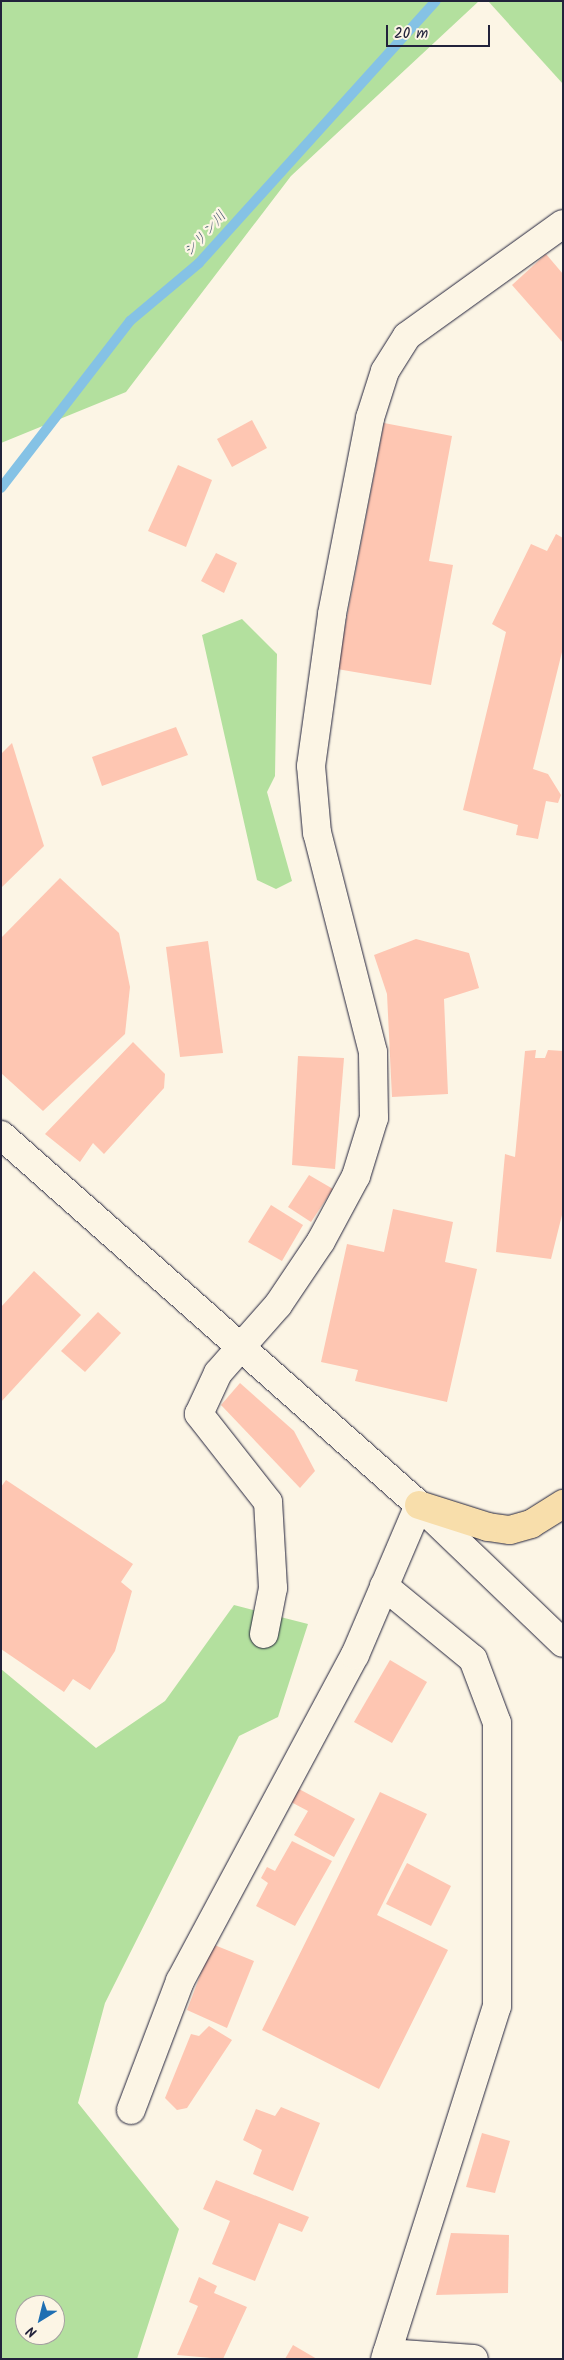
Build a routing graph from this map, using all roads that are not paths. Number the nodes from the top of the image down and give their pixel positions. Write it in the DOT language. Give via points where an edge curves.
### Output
graph roads {
  1 [pos="563,224"];
  2 [pos="1,1135"];
  3 [pos="240,1348"];
  4 [pos="563,1504"];
  5 [pos="419,1505"];
  6 [pos="384,1586"];
  7 [pos="264,1634"];
  8 [pos="563,1643"];
  9 [pos="131,2110"];
  10 [pos="386,2356"];
  11 [pos="474,2359"];
  1 -- 3 [label="street" via="407,336 386,371 370,418 332,614 311,766 317,833 373,1052 374,1118 356,1176 321,1241 278,1305"];
  2 -- 3 [label="street"];
  3 -- 5 [label="street"];
  3 -- 7 [label="street" via="218,1373 199,1414 268,1502 273,1588"];
  4 -- 5 [label="main road" via="531,1524 510,1530"];
  5 -- 6 [label="street"];
  5 -- 8 [label="street"];
  6 -- 9 [label="street" via="356,1655 180,1981"];
  6 -- 10 [label="street" via="473,1659 497,1723 497,2006"];
  10 -- 11 [label="street"];
}
